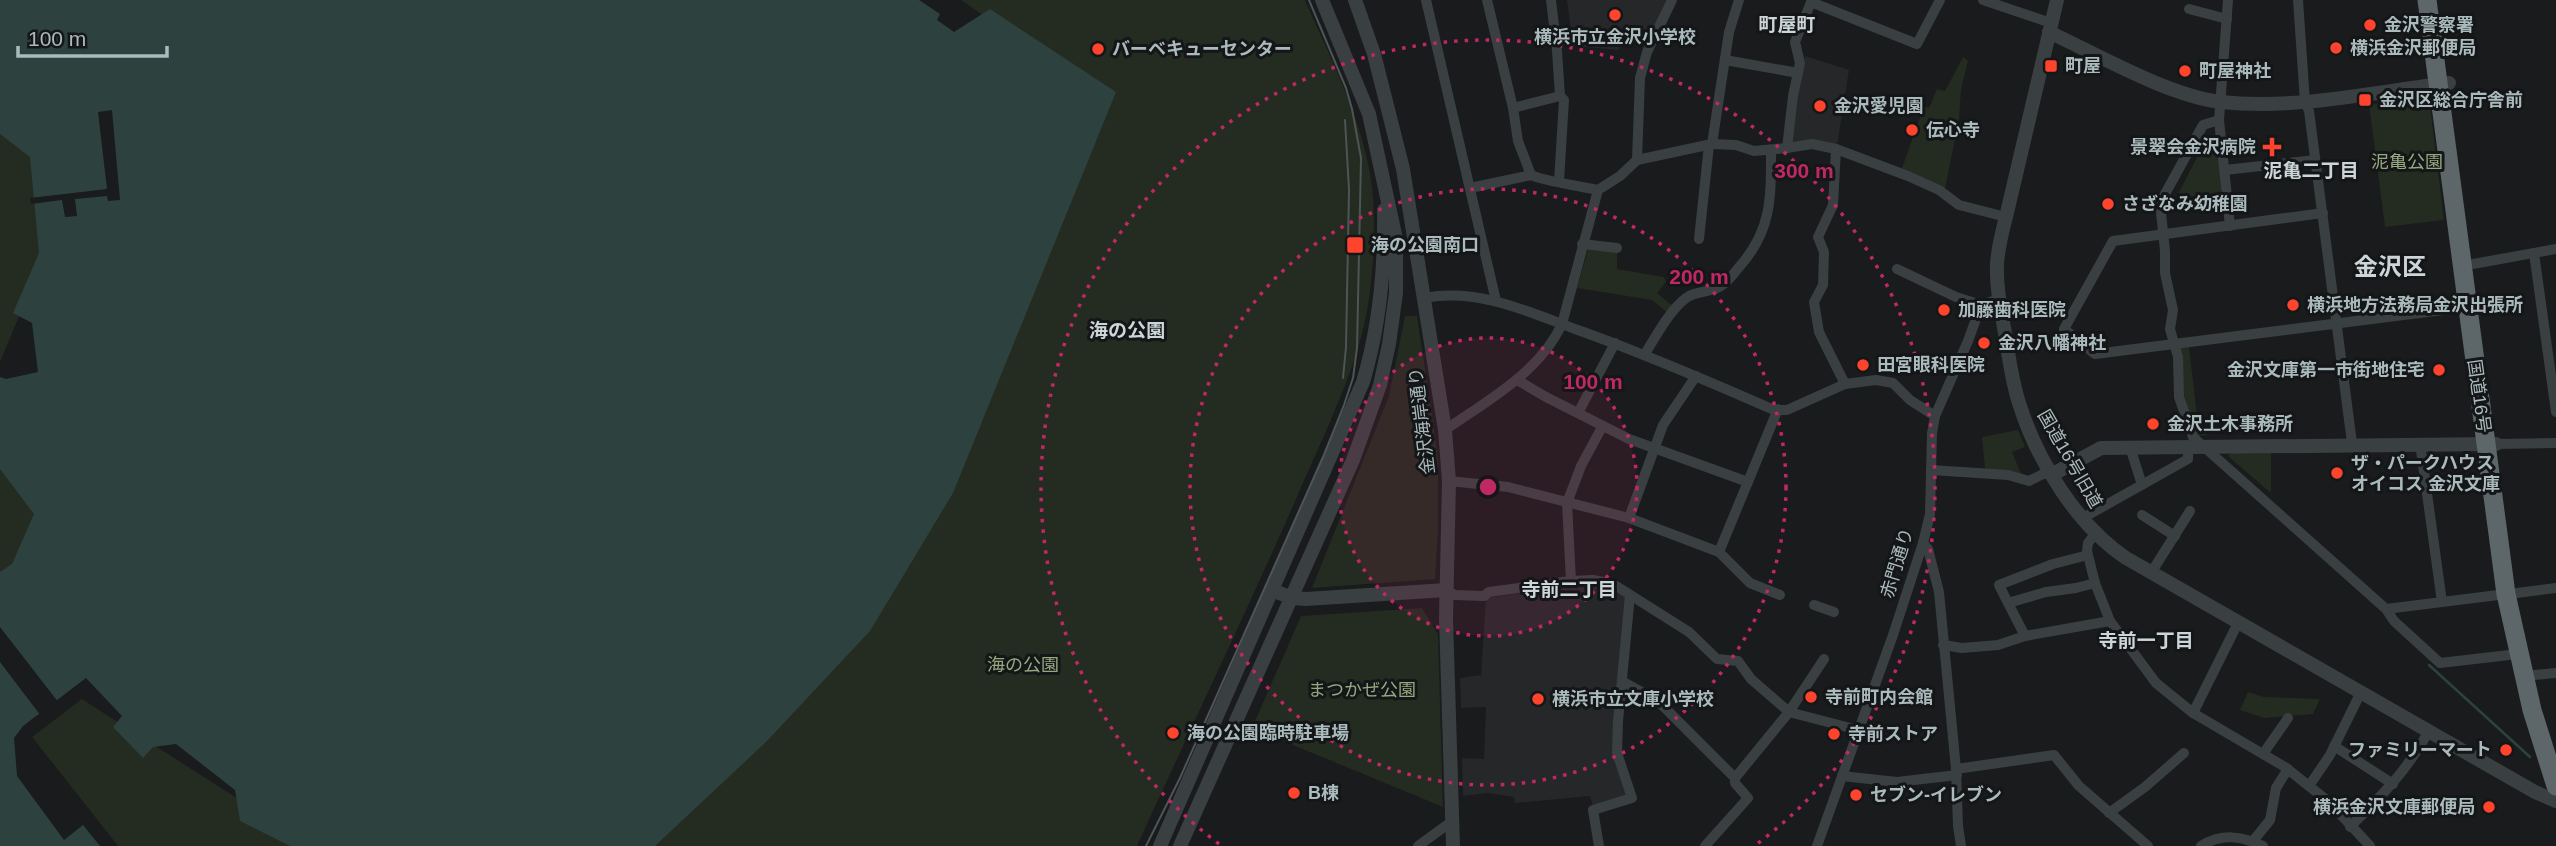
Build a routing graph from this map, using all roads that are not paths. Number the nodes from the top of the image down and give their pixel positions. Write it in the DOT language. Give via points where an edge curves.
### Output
graph roads {
  1 [pos="1322,0"];
  2 [pos="1355,0"];
  3 [pos="1426,0"];
  4 [pos="1487,0"];
  5 [pos="1550,0"];
  6 [pos="1671,0"];
  7 [pos="1739,0"];
  8 [pos="1940,0"];
  9 [pos="1983,0"];
  10 [pos="2057,0"];
  11 [pos="2228,0"];
  12 [pos="2298,0"];
  13 [pos="2427,0"];
  14 [pos="2438,0"];
  15 [pos="1811,1"];
  16 [pos="2189,9"];
  17 [pos="2227,19"];
  18 [pos="2050,28"];
  19 [pos="1725,60"];
  20 [pos="1798,73"];
  21 [pos="2443,84"];
  22 [pos="1560,96"];
  23 [pos="2219,102"];
  24 [pos="2305,102"];
  25 [pos="1513,108"];
  26 [pos="2219,120"];
  27 [pos="1710,145"];
  28 [pos="1787,148"];
  29 [pos="1836,149"];
  30 [pos="1771,151"];
  31 [pos="1636,160"];
  32 [pos="2315,160"];
  33 [pos="2225,170"];
  34 [pos="1384,175"];
  35 [pos="1531,175"];
  36 [pos="1559,181"];
  37 [pos="1470,188"];
  38 [pos="1598,190"];
  39 [pos="2323,213"];
  40 [pos="2006,217"];
  41 [pos="2230,226"];
  42 [pos="2163,234"];
  43 [pos="1699,239"];
  44 [pos="1583,244"];
  45 [pos="1617,248"];
  46 [pos="2556,249"];
  47 [pos="2533,253"];
  48 [pos="2473,264"];
  49 [pos="1897,269"];
  50 [pos="1425,298"];
  51 [pos="1999,299"];
  52 [pos="1496,301"];
  53 [pos="1981,305"];
  54 [pos="2467,307"];
  55 [pos="2337,323"];
  56 [pos="1562,324"];
  57 [pos="1615,343"];
  58 [pos="2174,344"];
  59 [pos="1645,354"];
  60 [pos="1696,376"];
  61 [pos="1517,380"];
  62 [pos="1845,384"];
  63 [pos="1778,409"];
  64 [pos="2556,412"];
  65 [pos="1578,414"];
  66 [pos="1935,416"];
  67 [pos="1602,427"];
  68 [pos="1445,430"];
  69 [pos="2352,443"];
  70 [pos="2420,443"];
  71 [pos="2491,443"];
  72 [pos="2556,443"];
  73 [pos="2188,446"];
  74 [pos="2205,446"];
  75 [pos="2130,447"];
  76 [pos="1656,448"];
  77 [pos="1931,470"];
  78 [pos="2053,474"];
  79 [pos="1448,481"];
  80 [pos="1748,482"];
  81 [pos="2143,485"];
  82 [pos="1567,503"];
  83 [pos="2190,511"];
  84 [pos="2142,515"];
  85 [pos="1629,518"];
  86 [pos="2081,519"];
  87 [pos="2095,534"];
  88 [pos="2175,536"];
  89 [pos="1923,543"];
  90 [pos="1718,552"];
  91 [pos="2088,555"];
  92 [pos="2151,573"];
  93 [pos="1571,581"];
  94 [pos="2095,583"];
  95 [pos="2556,588"];
  96 [pos="1272,590"];
  97 [pos="1446,590"];
  98 [pos="1630,594"];
  99 [pos="2512,594"];
  100 [pos="1780,595"];
  101 [pos="1292,598"];
  102 [pos="2442,602"];
  103 [pos="2008,603"];
  104 [pos="1814,605"];
  105 [pos="2386,609"];
  106 [pos="1834,612"];
  107 [pos="2110,621"];
  108 [pos="2238,623"];
  109 [pos="2025,636"];
  110 [pos="1943,645"];
  111 [pos="2518,654"];
  112 [pos="1824,659"];
  113 [pos="2556,673"];
  114 [pos="2534,675"];
  115 [pos="1622,681"];
  116 [pos="2361,692"];
  117 [pos="1790,712"];
  118 [pos="2193,713"];
  119 [pos="2288,718"];
  120 [pos="1858,730"];
  121 [pos="2429,731"];
  122 [pos="2334,746"];
  123 [pos="2555,752"];
  124 [pos="2184,753"];
  125 [pos="2263,754"];
  126 [pos="2288,769"];
  127 [pos="1956,772"];
  128 [pos="1842,776"];
  129 [pos="1735,778"];
  130 [pos="2393,784"];
  131 [pos="2309,786"];
  132 [pos="2556,786"];
  133 [pos="2556,801"];
  134 [pos="2109,813"];
  135 [pos="1451,822"];
  136 [pos="2350,827"];
  137 [pos="2258,844"];
  138 [pos="1160,846"];
  139 [pos="1180,846"];
  140 [pos="1418,846"];
  141 [pos="1453,846"];
  142 [pos="1600,846"];
  143 [pos="1705,846"];
  144 [pos="1817,846"];
  145 [pos="1961,846"];
  146 [pos="2148,846"];
  147 [pos="2201,846"];
  148 [pos="2370,846"];
  1 -- 34 [label="street" via="1369,114"];
  2 -- 50 [label="street, 金沢海岸通り" via="1393,125"];
  3 -- 37 [label="street"];
  4 -- 25 [label="street"];
  5 -- 22 [label="street"];
  6 -- 31 [label="street" via="1640,78"];
  7 -- 19 [label="street"];
  8 -- 15 [label="street" via="1917,44"];
  9 -- 18 [label="street"];
  10 -- 18 [label="street, 国道16号旧道"];
  11 -- 17 [label="street"];
  12 -- 24 [label="street"];
  13 -- 21 [label="highway, 国道16号"];
  14 -- 21 [label="highway, 国道16号"];
  15 -- 20 [label="street" via="1795,42"];
  16 -- 17 [label="street"];
  17 -- 23 [label="street"];
  18 -- 23 [label="street" via="2176,91"];
  18 -- 40 [label="street, 国道16号旧道"];
  19 -- 20 [label="street"];
  19 -- 27 [label="street"];
  20 -- 28 [label="street"];
  21 -- 24 [label="street"];
  21 -- 48 [label="highway, 国道16号"];
  21 -- 54 [label="highway, 国道16号"];
  22 -- 25 [label="street"];
  22 -- 36 [label="street" via="1564,100"];
  23 -- 24 [label="street"];
  23 -- 26 [label="street"];
  24 -- 32 [label="street"];
  25 -- 35 [label="street" via="1518,141"];
  26 -- 33 [label="street"];
  26 -- 42 [label="street" via="2203,125 2160,203"];
  27 -- 30 [label="street"];
  27 -- 31 [label="street"];
  27 -- 43 [label="street"];
  28 -- 29 [label="street" via="1812,144"];
  28 -- 30 [label="street"];
  29 -- 40 [label="street" via="1929,186 1959,205"];
  29 -- 62 [label="street" via="1833,205 1818,237 1823,247 1823,285 1814,302 1819,332"];
  30 -- 59 [label="street" via="1771,198 1755,250 1726,282 1686,298"];
  31 -- 38 [label="street"];
  32 -- 33 [label="street"];
  32 -- 39 [label="street"];
  33 -- 41 [label="street"];
  34 -- 96 [label="street" via="1384,264 1369,362 1348,422"];
  34 -- 101 [label="street" via="1397,265 1385,365 1353,460"];
  35 -- 36 [label="street"];
  35 -- 37 [label="street"];
  36 -- 38 [label="street"];
  37 -- 52 [label="street"];
  38 -- 44 [label="street"];
  39 -- 41 [label="street"];
  39 -- 55 [label="street"];
  40 -- 51 [label="street, 国道16号旧道" via="1997,264"];
  41 -- 42 [label="street"];
  42 -- 58 [label="street"];
  42 -- 58 [label="street" via="2113,241 2064,329 2095,354"];
  44 -- 45 [label="street"];
  44 -- 56 [label="street"];
  46 -- 47 [label="street"];
  47 -- 48 [label="street"];
  47 -- 64 [label="street"];
  48 -- 71 [label="highway, 国道16号"];
  49 -- 53 [label="street"];
  50 -- 52 [label="street" via="1456,295"];
  50 -- 68 [label="street, 金沢海岸通り"];
  51 -- 53 [label="street"];
  51 -- 78 [label="street, 国道16号旧道" via="2020,406"];
  52 -- 56 [label="street"];
  53 -- 66 [label="street, 赤門通り"];
  54 -- 55 [label="street"];
  54 -- 71 [label="highway, 国道16号"];
  55 -- 58 [label="street"];
  55 -- 69 [label="street"];
  56 -- 57 [label="street"];
  56 -- 61 [label="street" via="1546,351"];
  57 -- 59 [label="street"];
  57 -- 65 [label="street"];
  58 -- 74 [label="street" via="2185,418 2193,437"];
  59 -- 60 [label="street"];
  60 -- 63 [label="street"];
  60 -- 76 [label="street" via="1664,425"];
  61 -- 65 [label="street"];
  61 -- 68 [label="street"];
  62 -- 63 [label="street" via="1787,410"];
  62 -- 66 [label="street" via="1893,383"];
  63 -- 80 [label="street"];
  65 -- 67 [label="street"];
  66 -- 77 [label="street, 赤門通り"];
  67 -- 76 [label="street"];
  67 -- 82 [label="street"];
  68 -- 79 [label="street, 金沢海岸通り"];
  69 -- 70 [label="street"];
  69 -- 74 [label="street"];
  70 -- 71 [label="street"];
  70 -- 102 [label="street"];
  71 -- 72 [label="street"];
  71 -- 99 [label="highway, 国道16号"];
  73 -- 74 [label="street"];
  73 -- 75 [label="street"];
  73 -- 81 [label="street" via="2189,459"];
  74 -- 105 [label="street"];
  75 -- 78 [label="street" via="2101,448"];
  75 -- 81 [label="street"];
  76 -- 80 [label="street"];
  76 -- 85 [label="street"];
  77 -- 78 [label="street" via="2008,475 2029,481"];
  77 -- 89 [label="street, 赤門通り" via="1930,514"];
  78 -- 86 [label="street, 国道16号旧道"];
  79 -- 82 [label="street" via="1508,487"];
  79 -- 97 [label="street, 金沢海岸通り"];
  80 -- 90 [label="street"];
  81 -- 86 [label="street"];
  82 -- 85 [label="street"];
  82 -- 93 [label="street"];
  83 -- 88 [label="street"];
  84 -- 88 [label="street"];
  85 -- 90 [label="street"];
  86 -- 87 [label="street, 国道16号旧道"];
  87 -- 91 [label="street" via="2088,543"];
  87 -- 92 [label="street, 国道16号旧道"];
  88 -- 92 [label="street"];
  89 -- 110 [label="street" via="1938,592"];
  89 -- 120 [label="street, 赤門通り"];
  90 -- 100 [label="street" via="1750,583"];
  91 -- 94 [label="street"];
  91 -- 103 [label="street" via="1999,585"];
  92 -- 108 [label="street, 国道16号旧道"];
  93 -- 97 [label="street" via="1484,596 1455,595"];
  93 -- 98 [label="street" via="1613,584"];
  94 -- 103 [label="street"];
  94 -- 107 [label="street"];
  95 -- 99 [label="street"];
  96 -- 101 [label="street"];
  96 -- 138 [label="street"];
  97 -- 101 [label="street"];
  97 -- 135 [label="street, 金沢海岸通り"];
  98 -- 115 [label="street"];
  98 -- 117 [label="street" via="1689,632 1717,659 1738,661 1751,679"];
  99 -- 102 [label="street"];
  99 -- 111 [label="highway, 国道16号"];
  99 -- 114 [label="highway, 国道16号"];
  101 -- 139 [label="street"];
  102 -- 105 [label="street"];
  103 -- 109 [label="street"];
  104 -- 106 [label="street"];
  105 -- 111 [label="street" via="2440,663"];
  107 -- 109 [label="street"];
  107 -- 118 [label="street" via="2156,683"];
  108 -- 116 [label="street, 国道16号旧道"];
  108 -- 118 [label="street"];
  109 -- 110 [label="street" via="1998,645"];
  110 -- 127 [label="street"];
  111 -- 132 [label="highway, 国道16号"];
  112 -- 117 [label="street"];
  113 -- 114 [label="street"];
  114 -- 123 [label="highway, 国道16号"];
  115 -- 129 [label="street" via="1658,701"];
  115 -- 142 [label="street" via="1617,753 1632,798 1593,810"];
  116 -- 121 [label="street, 国道16号旧道"];
  116 -- 122 [label="street"];
  117 -- 120 [label="street"];
  117 -- 129 [label="street"];
  118 -- 125 [label="street"];
  119 -- 125 [label="street"];
  120 -- 128 [label="street, 赤門通り"];
  121 -- 130 [label="street"];
  121 -- 133 [label="street, 国道16号旧道"];
  122 -- 130 [label="street"];
  122 -- 131 [label="street"];
  124 -- 134 [label="street"];
  125 -- 126 [label="street"];
  126 -- 131 [label="street"];
  126 -- 137 [label="street" via="2276,788 2270,820"];
  127 -- 128 [label="street" via="1897,782"];
  127 -- 134 [label="street" via="2054,755"];
  127 -- 145 [label="street"];
  128 -- 144 [label="street, 赤門通り"];
  129 -- 143 [label="street" via="1748,798"];
  130 -- 136 [label="street"];
  131 -- 136 [label="street"];
  134 -- 146 [label="street"];
  135 -- 140 [label="street"];
  135 -- 141 [label="street, 金沢海岸通り"];
  136 -- 148 [label="street"];
  137 -- 147 [label="street" via="2248,838 2218,838"];
}
